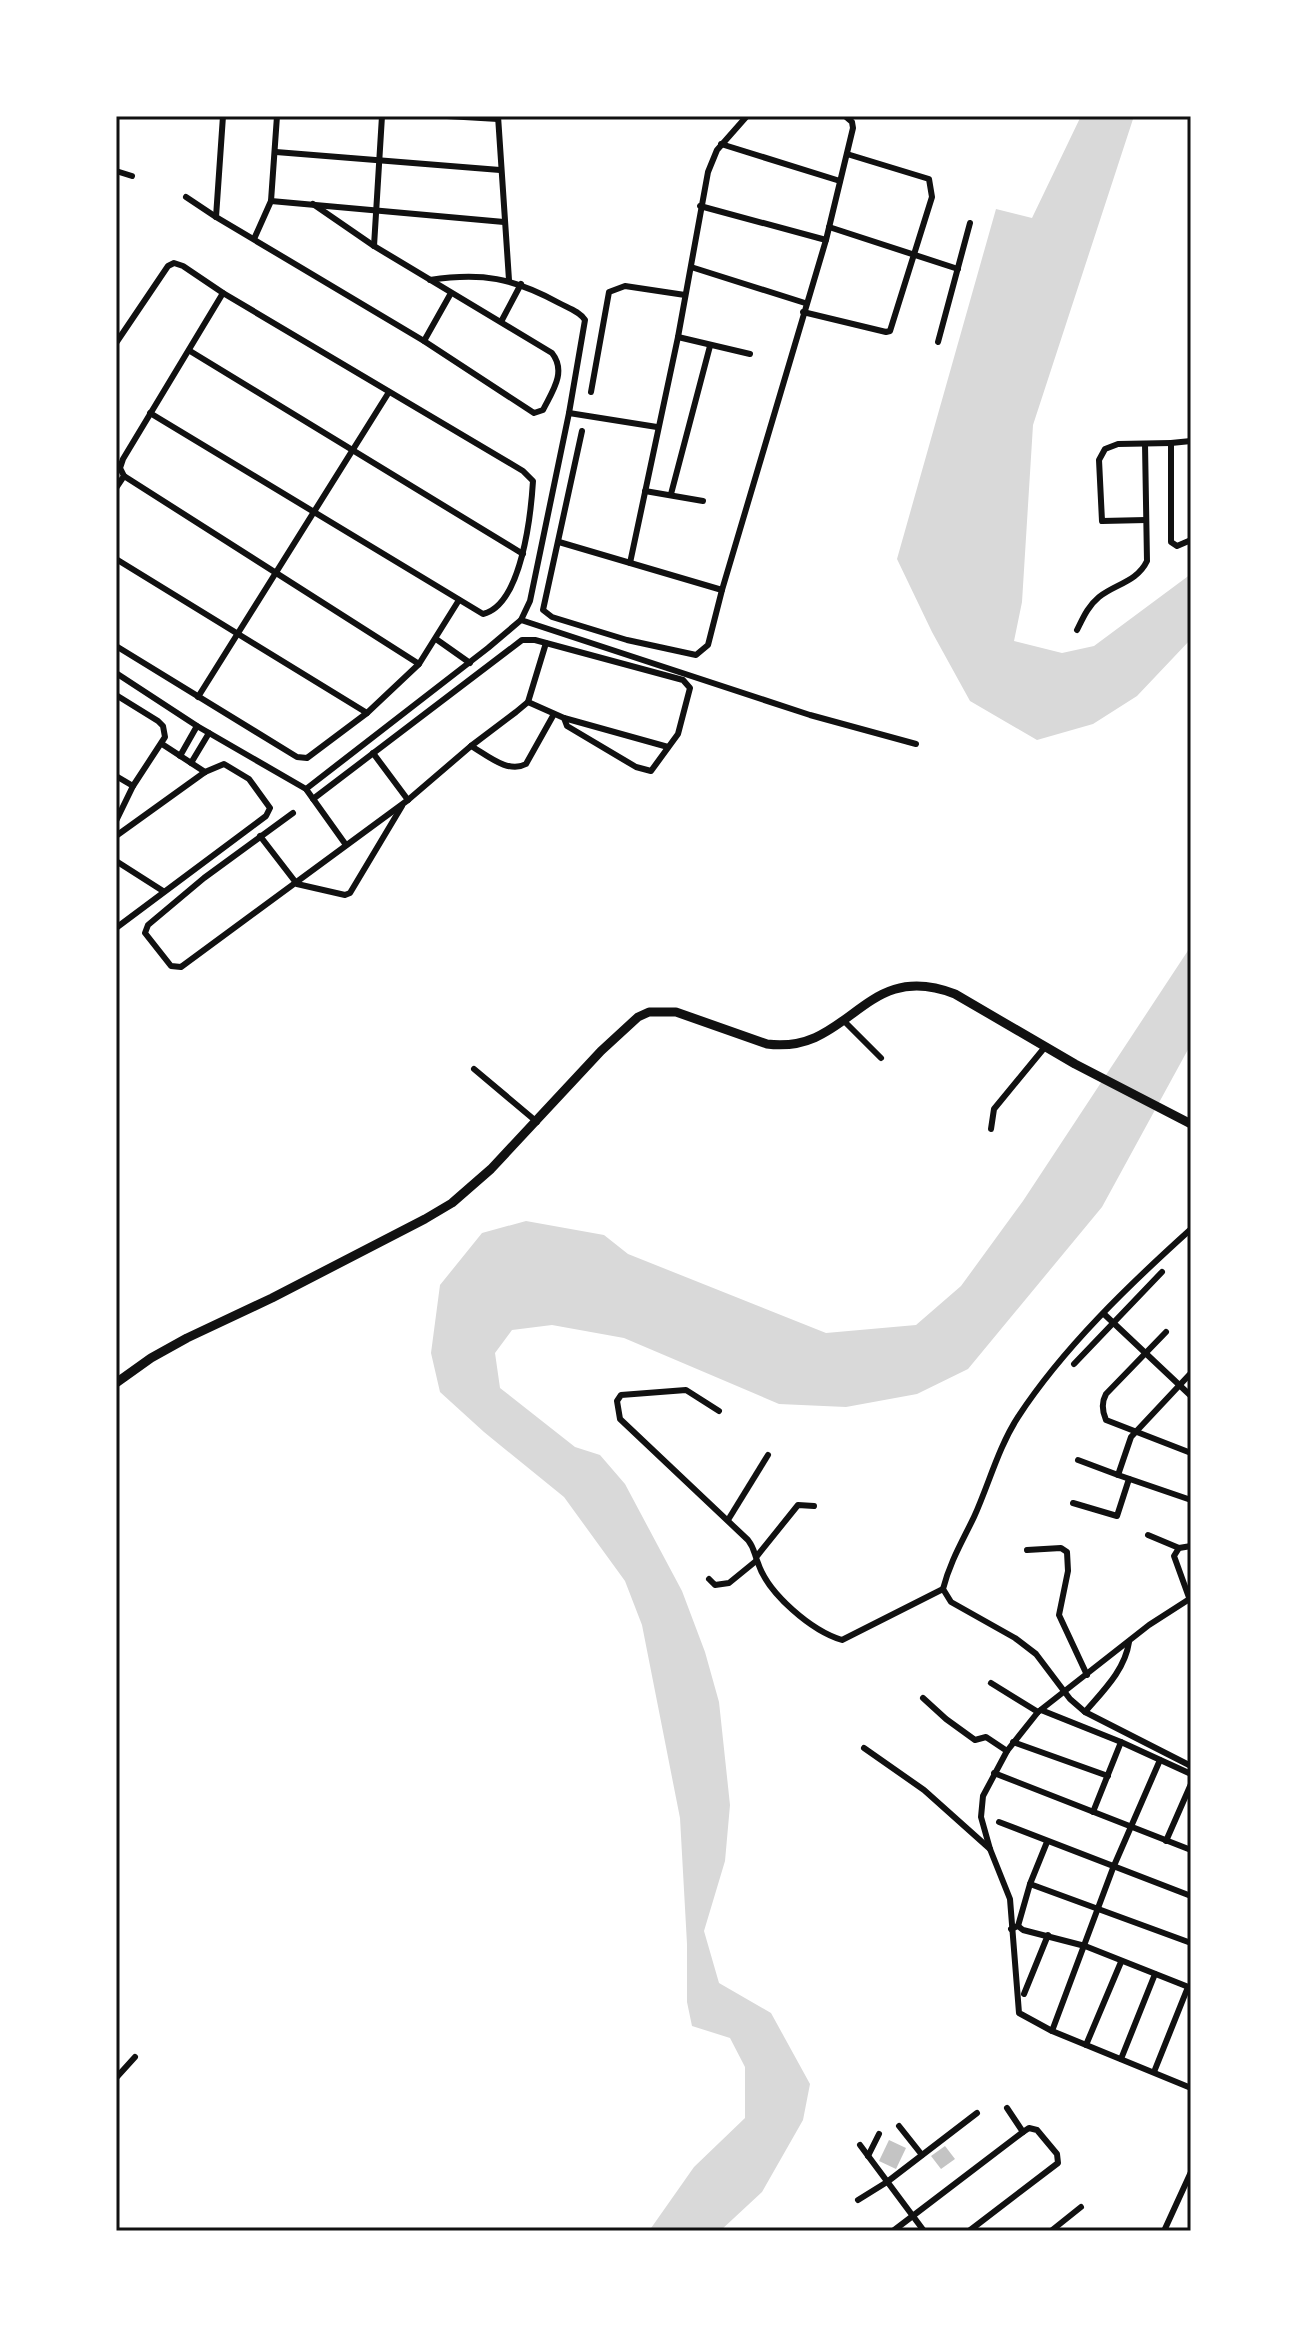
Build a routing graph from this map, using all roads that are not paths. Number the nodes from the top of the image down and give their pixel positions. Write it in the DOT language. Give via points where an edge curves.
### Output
graph roads {
  1 [pos="223,116"];
  2 [pos="277,116"];
  3 [pos="382,116"];
  4 [pos="447,116"];
  5 [pos="747,116"];
  6 [pos="845,116"];
  7 [pos="498,118"];
  8 [pos="721,144"];
  9 [pos="276,152"];
  10 [pos="847,154"];
  11 [pos="379,159"];
  12 [pos="500,170"];
  13 [pos="116,171"];
  14 [pos="132,176"];
  15 [pos="840,181"];
  16 [pos="186,197"];
  17 [pos="271,201"];
  18 [pos="313,204"];
  19 [pos="700,206"];
  20 [pos="376,210"];
  21 [pos="216,217"];
  22 [pos="504,222"];
  23 [pos="970,223"];
  24 [pos="829,227"];
  25 [pos="254,239"];
  26 [pos="826,240"];
  27 [pos="374,246"];
  28 [pos="914,254"];
  29 [pos="691,267"];
  30 [pos="958,269"];
  31 [pos="430,280"];
  32 [pos="509,280"];
  33 [pos="521,284"];
  34 [pos="223,293"];
  35 [pos="451,293"];
  36 [pos="685,295"];
  37 [pos="805,303"];
  38 [pos="803,312"];
  39 [pos="502,320"];
  40 [pos="678,337"];
  41 [pos="424,341"];
  42 [pos="938,342"];
  43 [pos="116,343"];
  44 [pos="710,346"];
  45 [pos="190,351"];
  46 [pos="750,354"];
  47 [pos="389,392"];
  48 [pos="591,392"];
  49 [pos="150,413"];
  50 [pos="569,413"];
  51 [pos="657,427"];
  52 [pos="582,431"];
  53 [pos="1191,441"];
  54 [pos="1171,443"];
  55 [pos="1145,444"];
  56 [pos="352,451"];
  57 [pos="124,476"];
  58 [pos="116,488"];
  59 [pos="645,491"];
  60 [pos="671,494"];
  61 [pos="703,501"];
  62 [pos="314,512"];
  63 [pos="1146,520"];
  64 [pos="1191,540"];
  65 [pos="559,542"];
  66 [pos="523,554"];
  67 [pos="116,559"];
  68 [pos="630,563"];
  69 [pos="275,573"];
  70 [pos="722,590"];
  71 [pos="459,600"];
  72 [pos="521,620"];
  73 [pos="1077,630"];
  74 [pos="238,633"];
  75 [pos="436,639"];
  76 [pos="546,643"];
  77 [pos="116,646"];
  78 [pos="470,663"];
  79 [pos="419,664"];
  80 [pos="116,673"];
  81 [pos="116,695"];
  82 [pos="198,697"];
  83 [pos="528,702"];
  84 [pos="367,713"];
  85 [pos="554,714"];
  86 [pos="564,718"];
  87 [pos="197,726"];
  88 [pos="209,733"];
  89 [pos="162,744"];
  90 [pos="916,744"];
  91 [pos="471,746"];
  92 [pos="668,747"];
  93 [pos="373,753"];
  94 [pos="180,756"];
  95 [pos="191,763"];
  96 [pos="205,772"];
  97 [pos="116,776"];
  98 [pos="133,786"];
  99 [pos="306,789"];
  100 [pos="313,799"];
  101 [pos="406,801"];
  102 [pos="293,813"];
  103 [pos="116,821"];
  104 [pos="116,836"];
  105 [pos="260,836"];
  106 [pos="346,845"];
  107 [pos="116,861"];
  108 [pos="297,884"];
  109 [pos="163,891"];
  110 [pos="116,928"];
  111 [pos="844,1021"];
  112 [pos="1045,1047"];
  113 [pos="881,1058"];
  114 [pos="474,1069"];
  115 [pos="537,1122"];
  116 [pos="1191,1124"];
  117 [pos="991,1129"];
  118 [pos="1191,1229"];
  119 [pos="1162,1272"];
  120 [pos="1104,1314"];
  121 [pos="1114,1322"];
  122 [pos="1166,1332"];
  123 [pos="1146,1353"];
  124 [pos="1074,1364"];
  125 [pos="1191,1373"];
  126 [pos="116,1383"];
  127 [pos="1179,1385"];
  128 [pos="1191,1396"];
  129 [pos="719,1411"];
  130 [pos="1135,1432"];
  131 [pos="1191,1453"];
  132 [pos="768,1455"];
  133 [pos="1078,1460"];
  134 [pos="1118,1475"];
  135 [pos="1129,1479"];
  136 [pos="1191,1500"];
  137 [pos="1073,1503"];
  138 [pos="814,1506"];
  139 [pos="728,1520"];
  140 [pos="1148,1535"];
  141 [pos="1191,1546"];
  142 [pos="1179,1548"];
  143 [pos="1027,1550"];
  144 [pos="757,1559"];
  145 [pos="709,1579"];
  146 [pos="943,1589"];
  147 [pos="1190,1600"];
  148 [pos="1129,1642"];
  149 [pos="1087,1675"];
  150 [pos="991,1683"];
  151 [pos="1064,1691"];
  152 [pos="923,1698"];
  153 [pos="1039,1711"];
  154 [pos="1085,1712"];
  155 [pos="1013,1742"];
  156 [pos="1121,1742"];
  157 [pos="864,1748"];
  158 [pos="1007,1751"];
  159 [pos="1160,1760"];
  160 [pos="1191,1766"];
  161 [pos="994,1773"];
  162 [pos="1191,1774"];
  163 [pos="1108,1776"];
  164 [pos="1191,1784"];
  165 [pos="1093,1812"];
  166 [pos="999,1822"];
  167 [pos="1131,1827"];
  168 [pos="1166,1841"];
  169 [pos="1047,1842"];
  170 [pos="990,1849"];
  171 [pos="1191,1850"];
  172 [pos="1113,1868"];
  173 [pos="1030,1884"];
  174 [pos="1191,1896"];
  175 [pos="1099,1908"];
  176 [pos="1015,1928"];
  177 [pos="1048,1935"];
  178 [pos="1191,1943"];
  179 [pos="1085,1946"];
  180 [pos="1121,1962"];
  181 [pos="1155,1974"];
  182 [pos="1190,1988"];
  183 [pos="1024,1994"];
  184 [pos="1052,2031"];
  185 [pos="1086,2045"];
  186 [pos="135,2057"];
  187 [pos="1121,2059"];
  188 [pos="1154,2072"];
  189 [pos="116,2078"];
  190 [pos="1191,2078"];
  191 [pos="1189,2088"];
  192 [pos="1007,2108"];
  193 [pos="977,2113"];
  194 [pos="899,2126"];
  195 [pos="1023,2132"];
  196 [pos="879,2134"];
  197 [pos="860,2145"];
  198 [pos="922,2155"];
  199 [pos="868,2156"];
  200 [pos="1191,2172"];
  201 [pos="887,2182"];
  202 [pos="858,2200"];
  203 [pos="1081,2207"];
  204 [pos="914,2215"];
  205 [pos="893,2231"];
  206 [pos="924,2231"];
  207 [pos="969,2231"];
  208 [pos="1051,2231"];
  209 [pos="1164,2231"];
  1 -- 21 [label="street"];
  2 -- 9 [label="street"];
  3 -- 11 [label="street"];
  4 -- 7 [label="street"];
  5 -- 8 [label="street"];
  6 -- 10 [label="street" via="853,128"];
  7 -- 12 [label="street"];
  8 -- 15 [label="street"];
  8 -- 19 [label="street"];
  9 -- 11 [label="street"];
  9 -- 17 [label="street"];
  10 -- 15 [label="street"];
  10 -- 28 [label="street" via="931,181 932,197"];
  11 -- 12 [label="street"];
  11 -- 20 [label="street"];
  12 -- 22 [label="street"];
  13 -- 14 [label="street"];
  15 -- 24 [label="street"];
  16 -- 21 [label="street"];
  17 -- 18 [label="street"];
  17 -- 25 [label="street"];
  18 -- 20 [label="street"];
  18 -- 27 [label="street"];
  19 -- 26 [label="street"];
  19 -- 29 [label="street"];
  20 -- 22 [label="street"];
  20 -- 27 [label="street"];
  21 -- 25 [label="street"];
  22 -- 32 [label="street"];
  23 -- 30 [label="street"];
  24 -- 26 [label="street"];
  24 -- 28 [label="street"];
  25 -- 41 [label="street"];
  26 -- 37 [label="street"];
  27 -- 31 [label="street"];
  28 -- 30 [label="street"];
  28 -- 38 [label="street" via="890,331"];
  29 -- 36 [label="street"];
  29 -- 37 [label="street"];
  30 -- 42 [label="street"];
  31 -- 32 [label="street"];
  31 -- 35 [label="street"];
  32 -- 33 [label="street"];
  33 -- 39 [label="street"];
  33 -- 50 [label="street" via="585,320"];
  34 -- 43 [label="street" via="174,263"];
  34 -- 45 [label="street"];
  34 -- 47 [label="street"];
  35 -- 39 [label="street"];
  35 -- 41 [label="street"];
  36 -- 40 [label="street"];
  36 -- 48 [label="street" via="625,286 609,292"];
  37 -- 38 [label="street"];
  38 -- 70 [label="street"];
  39 -- 41 [label="street" via="556,357 560,372 539,413"];
  40 -- 44 [label="street"];
  40 -- 51 [label="street"];
  44 -- 46 [label="street"];
  44 -- 60 [label="street"];
  45 -- 49 [label="street"];
  45 -- 56 [label="street"];
  47 -- 56 [label="street"];
  47 -- 66 [label="street" via="533,478"];
  49 -- 57 [label="street" via="121,463"];
  49 -- 62 [label="street"];
  50 -- 51 [label="street"];
  50 -- 72 [label="street" via="530,601"];
  51 -- 59 [label="street"];
  52 -- 65 [label="street"];
  53 -- 54 [label="street"];
  54 -- 55 [label="street"];
  54 -- 64 [label="street" via="1171,542 1177,546"];
  55 -- 63 [label="street"];
  55 -- 63 [label="street" via="1108,446 1099,460 1102,521"];
  56 -- 62 [label="street"];
  56 -- 66 [label="street"];
  57 -- 58 [label="street"];
  57 -- 69 [label="street"];
  59 -- 60 [label="street"];
  59 -- 68 [label="street"];
  60 -- 61 [label="street"];
  62 -- 69 [label="street"];
  62 -- 71 [label="street"];
  63 -- 73 [label="street" via="1143,568 1099,597"];
  65 -- 68 [label="street"];
  65 -- 70 [label="street" via="543,610 627,640 696,655 708,645"];
  66 -- 71 [label="street" via="509,590 488,613"];
  67 -- 74 [label="street"];
  68 -- 70 [label="street"];
  69 -- 74 [label="street"];
  69 -- 79 [label="street"];
  71 -- 75 [label="street"];
  72 -- 78 [label="street"];
  72 -- 90 [label="street" via="810,715"];
  74 -- 82 [label="street"];
  74 -- 84 [label="street"];
  75 -- 78 [label="street"];
  75 -- 79 [label="street"];
  76 -- 83 [label="street"];
  76 -- 92 [label="street" via="687,682 678,734"];
  76 -- 93 [label="street" via="522,640"];
  77 -- 82 [label="street"];
  78 -- 99 [label="street"];
  79 -- 84 [label="street"];
  80 -- 87 [label="street"];
  81 -- 89 [label="street" via="163,726"];
  82 -- 84 [label="street" via="304,758"];
  83 -- 85 [label="street"];
  83 -- 91 [label="street"];
  85 -- 86 [label="street"];
  85 -- 91 [label="street" via="526,764 516,769"];
  86 -- 92 [label="street"];
  86 -- 92 [label="street" via="567,726 641,769 651,771"];
  87 -- 88 [label="street"];
  87 -- 94 [label="street"];
  88 -- 95 [label="street"];
  88 -- 99 [label="street"];
  89 -- 94 [label="street"];
  89 -- 98 [label="street"];
  91 -- 101 [label="street"];
  93 -- 100 [label="street"];
  93 -- 101 [label="street"];
  94 -- 95 [label="street"];
  95 -- 96 [label="street"];
  96 -- 104 [label="street"];
  96 -- 109 [label="street" via="228,765 249,779 269,812"];
  97 -- 98 [label="street"];
  98 -- 103 [label="street"];
  99 -- 100 [label="street"];
  100 -- 106 [label="street"];
  101 -- 106 [label="street"];
  101 -- 108 [label="street" via="348,894"];
  102 -- 105 [label="street"];
  105 -- 108 [label="street"];
  105 -- 108 [label="street" via="148,925 145,933 171,966 181,967"];
  106 -- 108 [label="street"];
  107 -- 109 [label="street"];
  109 -- 110 [label="street"];
  111 -- 112 [label="main road" via="893,988 938,987"];
  111 -- 113 [label="street"];
  111 -- 115 [label="main road" via="815,1038 782,1046 676,1012 649,1012 601,1051"];
  112 -- 116 [label="main road"];
  112 -- 117 [label="street" via="994,1109"];
  114 -- 115 [label="street"];
  115 -- 126 [label="main road" via="474,1185 425,1219 187,1338"];
  118 -- 120 [label="street"];
  119 -- 121 [label="street"];
  120 -- 121 [label="street"];
  120 -- 146 [label="street" via="1011,1428 950,1562"];
  121 -- 123 [label="street"];
  121 -- 124 [label="street"];
  122 -- 123 [label="street"];
  123 -- 127 [label="street"];
  123 -- 130 [label="street" via="1102,1401 1106,1420"];
  125 -- 127 [label="street"];
  127 -- 128 [label="street"];
  127 -- 130 [label="street"];
  129 -- 139 [label="street" via="686,1390 621,1395 617,1401 620,1419"];
  130 -- 131 [label="street"];
  130 -- 134 [label="street"];
  132 -- 139 [label="street"];
  133 -- 134 [label="street"];
  134 -- 135 [label="street"];
  135 -- 136 [label="street"];
  135 -- 137 [label="street" via="1117,1516"];
  138 -- 144 [label="street" via="798,1505"];
  139 -- 144 [label="street" via="748,1540"];
  140 -- 142 [label="street"];
  141 -- 142 [label="street"];
  142 -- 147 [label="street" via="1174,1556"];
  143 -- 149 [label="street" via="1067,1552 1059,1615"];
  144 -- 145 [label="street" via="726,1585"];
  144 -- 146 [label="street" via="782,1601 838,1640"];
  146 -- 151 [label="street" via="951,1602 1036,1654"];
  147 -- 148 [label="street"];
  148 -- 149 [label="street"];
  148 -- 154 [label="street" via="1118,1671"];
  149 -- 151 [label="street"];
  150 -- 153 [label="street"];
  151 -- 153 [label="street"];
  151 -- 154 [label="street"];
  152 -- 158 [label="street" via="975,1740 986,1737"];
  153 -- 155 [label="street"];
  153 -- 156 [label="street"];
  154 -- 160 [label="street"];
  155 -- 158 [label="street"];
  155 -- 163 [label="street"];
  156 -- 159 [label="street"];
  156 -- 163 [label="street"];
  157 -- 170 [label="street" via="924,1790"];
  158 -- 161 [label="street"];
  159 -- 162 [label="street"];
  159 -- 167 [label="street"];
  161 -- 165 [label="street"];
  161 -- 170 [label="street" via="980,1808"];
  163 -- 165 [label="street"];
  164 -- 168 [label="street"];
  165 -- 167 [label="street"];
  166 -- 169 [label="street"];
  167 -- 168 [label="street"];
  167 -- 172 [label="street"];
  168 -- 171 [label="street"];
  169 -- 172 [label="street"];
  169 -- 173 [label="street"];
  170 -- 176 [label="street" via="1008,1891"];
  172 -- 174 [label="street"];
  172 -- 175 [label="street"];
  173 -- 175 [label="street"];
  173 -- 176 [label="street"];
  175 -- 178 [label="street"];
  175 -- 179 [label="street"];
  176 -- 177 [label="street"];
  176 -- 184 [label="street" via="1019,2013"];
  177 -- 179 [label="street"];
  177 -- 183 [label="street"];
  179 -- 180 [label="street"];
  179 -- 184 [label="street"];
  180 -- 181 [label="street"];
  180 -- 185 [label="street"];
  181 -- 182 [label="street"];
  181 -- 187 [label="street"];
  182 -- 188 [label="street"];
  184 -- 185 [label="street"];
  185 -- 187 [label="street"];
  186 -- 189 [label="street"];
  187 -- 188 [label="street"];
  188 -- 191 [label="street"];
  190 -- 191 [label="street"];
  192 -- 195 [label="street"];
  193 -- 198 [label="street"];
  194 -- 198 [label="street"];
  195 -- 204 [label="street"];
  195 -- 207 [label="street" via="1037,2130 1058,2163"];
  196 -- 199 [label="street"];
  197 -- 199 [label="street"];
  198 -- 201 [label="street"];
  199 -- 201 [label="street"];
  200 -- 209 [label="street"];
  201 -- 202 [label="street"];
  201 -- 204 [label="street"];
  203 -- 208 [label="street"];
  204 -- 205 [label="street"];
  204 -- 206 [label="street"];
}
